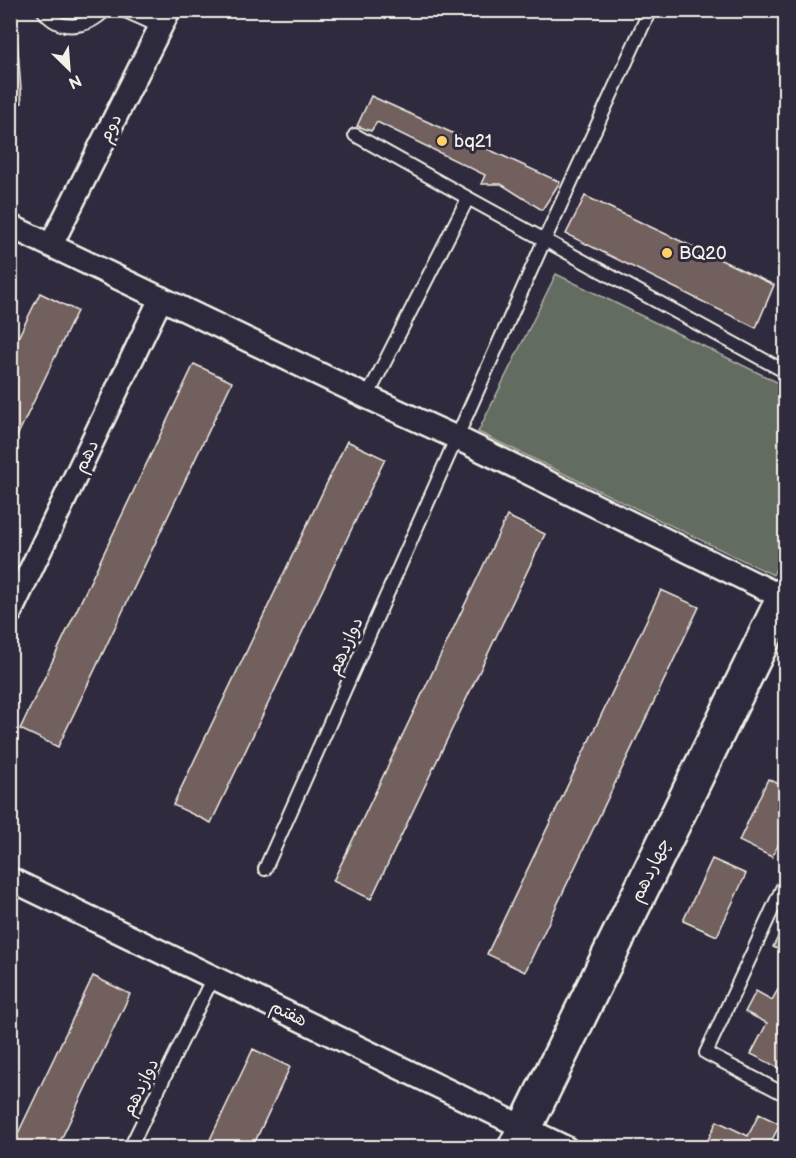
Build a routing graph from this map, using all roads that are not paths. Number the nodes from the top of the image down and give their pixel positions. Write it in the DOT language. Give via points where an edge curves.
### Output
graph roads {
  1 [pos="44,10"];
  2 [pos="105,10"];
  3 [pos="123,10"];
  4 [pos="650,10"];
  5 [pos="165,19"];
  6 [pos="355,135"];
  7 [pos="468,198"];
  8 [pos="10,226"];
  9 [pos="544,241"];
  10 [pos="51,245"];
  11 [pos="161,298"];
  12 [pos="786,372"];
  13 [pos="367,398"];
  14 [pos="457,438"];
  15 [pos="785,599"];
  16 [pos="10,613"];
  17 [pos="265,869"];
  18 [pos="10,879"];
  19 [pos="786,880"];
  20 [pos="213,977"];
  21 [pos="786,1095"];
  22 [pos="520,1138"];
  23 [pos="130,1148"];
  24 [pos="567,1148"];
  1 -- 2 [label="lane" via="47,17 66,26 87,24"];
  3 -- 5 [label="lane"];
  4 -- 9 [label="lane, دوازدهم"];
  5 -- 10 [label="street, دوم"];
  6 -- 7 [label="lane"];
  7 -- 9 [label="lane"];
  7 -- 13 [label="lane"];
  8 -- 10 [label="street"];
  9 -- 12 [label="lane"];
  9 -- 14 [label="lane, دوازدهم"];
  10 -- 11 [label="street"];
  11 -- 13 [label="street"];
  11 -- 16 [label="street, دهم"];
  13 -- 14 [label="street"];
  14 -- 15 [label="street"];
  14 -- 17 [label="lane, دوازدهم"];
  15 -- 22 [label="main road, چهاردهم"];
  18 -- 20 [label="street, هفتم"];
  19 -- 21 [label="lane" via="706,1053"];
  20 -- 22 [label="street, هفتم"];
  20 -- 23 [label="lane, دوازدهم"];
  22 -- 24 [label="street, هفتم"];
}
